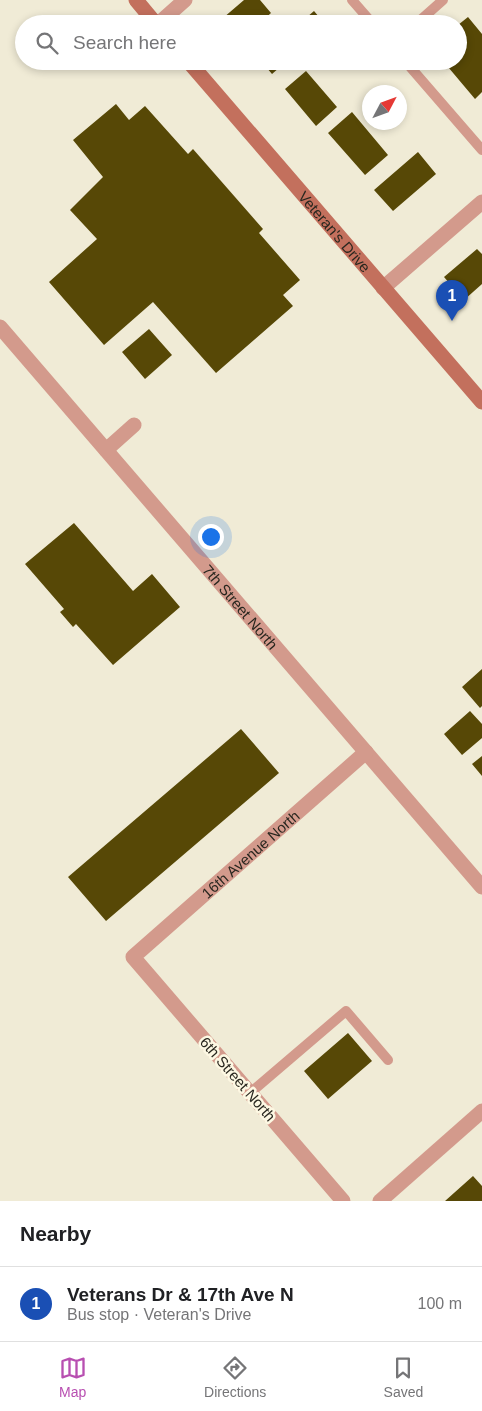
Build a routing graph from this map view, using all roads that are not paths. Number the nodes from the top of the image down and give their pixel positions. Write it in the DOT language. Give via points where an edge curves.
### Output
graph roads {
  1 [pos="136,0"];
  2 [pos="186,0"];
  3 [pos="352,0"];
  4 [pos="443,0"];
  5 [pos="149,15"];
  6 [pos="168,15"];
  7 [pos="365,15"];
  8 [pos="426,15"];
  9 [pos="196,70"];
  10 [pos="413,70"];
  11 [pos="482,150"];
  12 [pos="482,202"];
  13 [pos="383,288"];
  14 [pos="0,326"];
  15 [pos="482,402"];
  16 [pos="134,426"];
  17 [pos="106,450"];
  18 [pos="366,752"];
  19 [pos="482,887"];
  20 [pos="133,957"];
  21 [pos="388,1060"];
  22 [pos="250,1093"];
  23 [pos="482,1111"];
  24 [pos="343,1201"];
  25 [pos="380,1201"];
  1 -- 5 [label="street"];
  2 -- 6 [label="street"];
  3 -- 7 [label="lane"];
  4 -- 8 [label="lane"];
  9 -- 13 [label="street, Veteran's Drive"];
  10 -- 11 [label="lane"];
  12 -- 13 [label="street"];
  13 -- 15 [label="street, Veteran's Drive"];
  14 -- 17 [label="street, 7th Street North"];
  16 -- 17 [label="street"];
  17 -- 18 [label="street, 7th Street North"];
  18 -- 19 [label="street, 7th Street North"];
  18 -- 20 [label="street, 16th Avenue North"];
  20 -- 22 [label="street, 6th Street North"];
  21 -- 22 [label="lane" via="346,1011"];
  22 -- 24 [label="street, 6th Street North"];
  23 -- 25 [label="street"];
}
